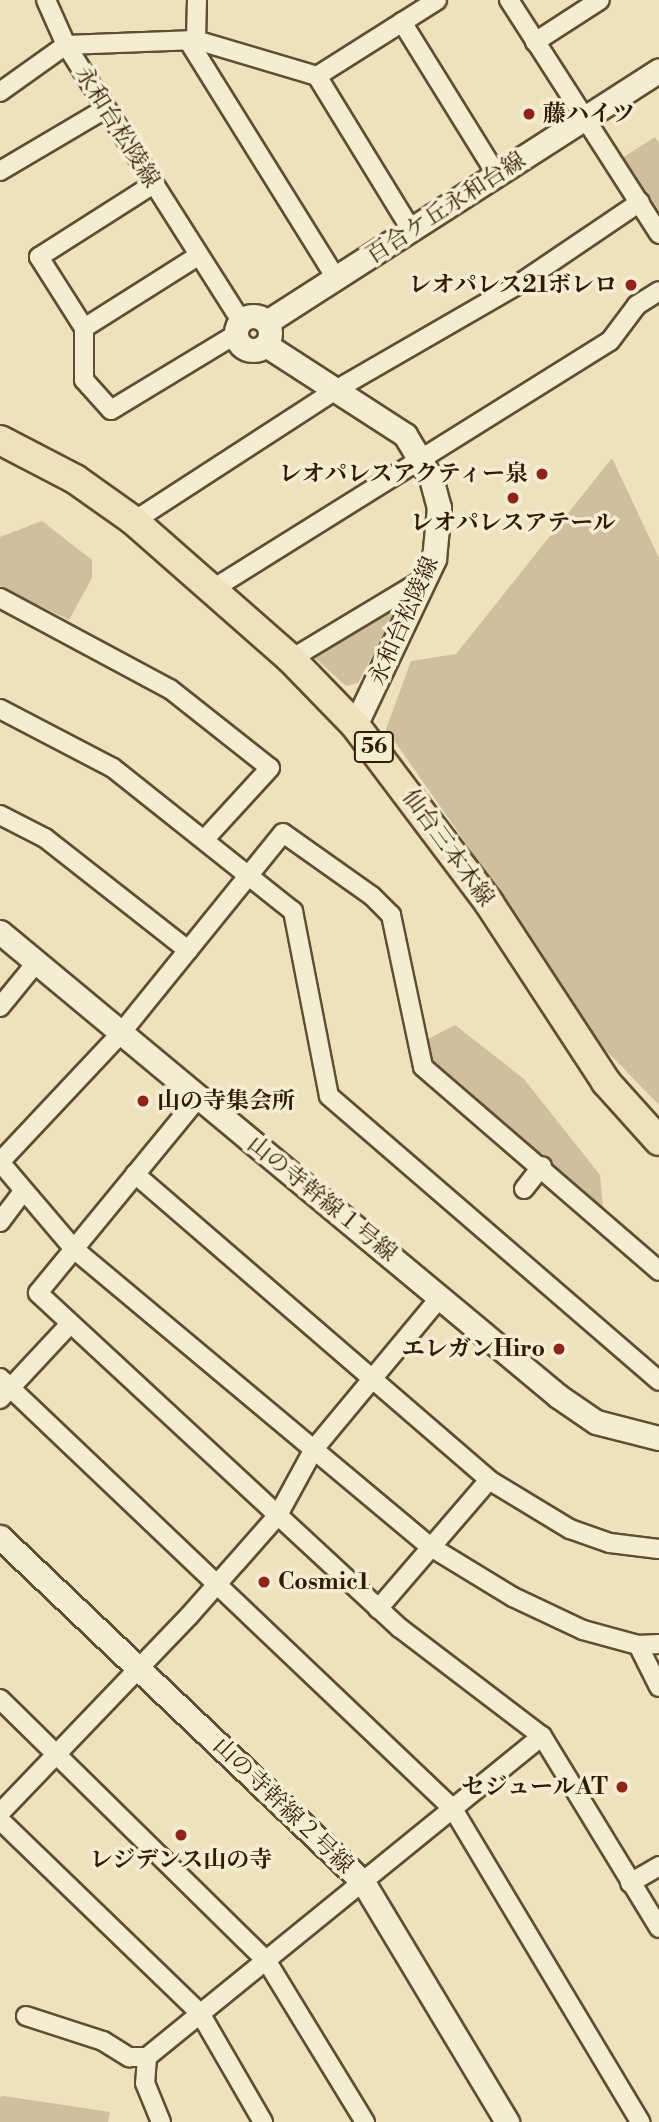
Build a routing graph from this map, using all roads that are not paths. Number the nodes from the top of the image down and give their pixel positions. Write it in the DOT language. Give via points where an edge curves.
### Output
graph roads {
  1 [pos="46,0"];
  2 [pos="197,0"];
  3 [pos="437,0"];
  4 [pos="509,0"];
  5 [pos="600,0"];
  6 [pos="402,22"];
  7 [pos="192,41"];
  8 [pos="535,42"];
  9 [pos="66,45"];
  10 [pos="659,70"];
  11 [pos="317,76"];
  12 [pos="0,92"];
  13 [pos="106,110"];
  14 [pos="583,117"];
  15 [pos="0,171"];
  16 [pos="498,177"];
  17 [pos="152,185"];
  18 [pos="640,202"];
  19 [pos="412,231"];
  20 [pos="659,234"];
  21 [pos="198,256"];
  22 [pos="336,278"];
  23 [pos="659,291"];
  24 [pos="267,321"];
  25 [pos="84,328"];
  26 [pos="238,328"];
  27 [pos="266,345"];
  28 [pos="339,388"];
  29 [pos="0,440"];
  30 [pos="421,457"];
  31 [pos="134,521"];
  32 [pos="426,578"];
  33 [pos="213,589"];
  34 [pos="0,598"];
  35 [pos="291,659"];
  36 [pos="0,709"];
  37 [pos="355,724"];
  38 [pos="0,816"];
  39 [pos="205,839"];
  40 [pos="249,875"];
  41 [pos="0,932"];
  42 [pos="188,950"];
  43 [pos="36,963"];
  44 [pos="0,1007"];
  45 [pos="121,1033"];
  46 [pos="198,1098"];
  47 [pos="659,1140"];
  48 [pos="0,1162"];
  49 [pos="542,1166"];
  50 [pos="135,1174"];
  51 [pos="524,1189"];
  52 [pos="23,1191"];
  53 [pos="0,1222"];
  54 [pos="74,1249"];
  55 [pos="659,1271"];
  56 [pos="441,1296"];
  57 [pos="70,1324"];
  58 [pos="373,1381"];
  59 [pos="659,1381"];
  60 [pos="3,1388"];
  61 [pos="659,1438"];
  62 [pos="314,1449"];
  63 [pos="489,1480"];
  64 [pos="278,1515"];
  65 [pos="0,1537"];
  66 [pos="431,1547"];
  67 [pos="659,1549"];
  68 [pos="219,1583"];
  69 [pos="378,1609"];
  70 [pos="659,1644"];
  71 [pos="638,1645"];
  72 [pos="139,1668"];
  73 [pos="659,1687"];
  74 [pos="0,1699"];
  75 [pos="542,1736"];
  76 [pos="56,1753"];
  77 [pos="453,1809"];
  78 [pos="0,1813"];
  79 [pos="0,1820"];
  80 [pos="659,1866"];
  81 [pos="363,1882"];
  82 [pos="630,1882"];
  83 [pos="659,1928"];
  84 [pos="266,1960"];
  85 [pos="200,2014"];
  86 [pos="26,2017"];
  87 [pos="147,2057"];
  88 [pos="161,2122"];
  89 [pos="263,2122"];
  90 [pos="365,2122"];
  91 [pos="507,2122"];
  92 [pos="640,2122"];
  1 -- 9 [label="street, 永和台松陵線"];
  2 -- 7 [label="street"];
  3 -- 6 [label="street"];
  4 -- 8 [label="street"];
  5 -- 8 [label="street"];
  6 -- 11 [label="street"];
  6 -- 16 [label="street"];
  7 -- 9 [label="street"];
  7 -- 11 [label="street"];
  7 -- 22 [label="street"];
  8 -- 14 [label="street"];
  9 -- 12 [label="street"];
  9 -- 13 [label="street, 永和台松陵線"];
  10 -- 14 [label="street, 百合ケ丘永和台線"];
  11 -- 19 [label="street"];
  13 -- 15 [label="street"];
  13 -- 17 [label="street, 永和台松陵線"];
  14 -- 16 [label="street, 百合ケ丘永和台線"];
  14 -- 18 [label="street"];
  16 -- 19 [label="street, 百合ケ丘永和台線"];
  17 -- 21 [label="street, 永和台松陵線"];
  17 -- 25 [label="street" via="39,257"];
  18 -- 20 [label="street"];
  18 -- 28 [label="street" via="519,284"];
  19 -- 22 [label="street, 百合ケ丘永和台線"];
  21 -- 25 [label="street"];
  21 -- 26 [label="street, 永和台松陵線"];
  22 -- 24 [label="street, 百合ケ丘永和台線"];
  23 -- 30 [label="street" via="637,305 610,341"];
  24 -- 26 [label="street" via="251,316"];
  24 -- 27 [label="street" via="271,331"];
  25 -- 26 [label="street" via="84,380 111,410"];
  26 -- 27 [label="street" via="246,349"];
  27 -- 28 [label="street, 永和台松陵線"];
  28 -- 30 [label="street, 永和台松陵線" via="405,435"];
  28 -- 31 [label="street"];
  29 -- 31 [label="main road, 仙台三本木線 / 56" via="75,479"];
  30 -- 32 [label="street, 永和台松陵線" via="439,507 439,537"];
  30 -- 33 [label="street"];
  31 -- 33 [label="main road, 仙台三本木線 / 56"];
  32 -- 35 [label="street"];
  32 -- 37 [label="street, 永和台松陵線"];
  33 -- 35 [label="main road, 仙台三本木線 / 56"];
  34 -- 39 [label="street" via="170,689 270,768"];
  35 -- 37 [label="main road, 仙台三本木線 / 56"];
  36 -- 39 [label="street" via="113,768"];
  37 -- 47 [label="main road, 仙台三本木線 / 56" via="489,903 606,1082"];
  38 -- 42 [label="street" via="45,838"];
  39 -- 40 [label="street"];
  40 -- 42 [label="street"];
  40 -- 49 [label="street" via="283,833 372,896 391,915 423,1067"];
  40 -- 59 [label="street" via="293,911 329,1096"];
  41 -- 43 [label="street, 山の寺幹線１号線"];
  42 -- 45 [label="street"];
  43 -- 44 [label="street"];
  43 -- 45 [label="street, 山の寺幹線１号線"];
  45 -- 46 [label="street, 山の寺幹線１号線"];
  45 -- 48 [label="street"];
  46 -- 50 [label="street"];
  46 -- 56 [label="street, 山の寺幹線１号線"];
  48 -- 52 [label="street"];
  49 -- 51 [label="street"];
  49 -- 55 [label="street"];
  50 -- 54 [label="street"];
  50 -- 58 [label="street"];
  52 -- 53 [label="street"];
  52 -- 54 [label="street"];
  54 -- 57 [label="street" via="38,1293"];
  54 -- 62 [label="street"];
  56 -- 58 [label="street"];
  56 -- 61 [label="street, 山の寺幹線１号線" via="558,1396 596,1422"];
  57 -- 60 [label="street"];
  57 -- 64 [label="street"];
  58 -- 62 [label="street"];
  58 -- 63 [label="street"];
  60 -- 68 [label="street"];
  62 -- 64 [label="street"];
  62 -- 66 [label="street"];
  63 -- 66 [label="street"];
  63 -- 67 [label="street" via="570,1529 610,1543"];
  64 -- 68 [label="street"];
  64 -- 69 [label="street"];
  65 -- 72 [label="street, 山の寺幹線２号線"];
  66 -- 69 [label="street"];
  66 -- 71 [label="street" via="583,1630"];
  68 -- 72 [label="street"];
  68 -- 77 [label="street"];
  69 -- 75 [label="street"];
  70 -- 71 [label="street"];
  71 -- 73 [label="street"];
  72 -- 76 [label="street"];
  72 -- 81 [label="street, 山の寺幹線２号線"];
  74 -- 76 [label="street"];
  75 -- 77 [label="street"];
  75 -- 82 [label="street"];
  76 -- 78 [label="street"];
  76 -- 84 [label="street"];
  77 -- 81 [label="street"];
  77 -- 92 [label="street"];
  79 -- 85 [label="street"];
  80 -- 82 [label="street"];
  81 -- 84 [label="street"];
  81 -- 91 [label="street, 山の寺幹線２号線"];
  82 -- 83 [label="street"];
  84 -- 85 [label="street"];
  84 -- 90 [label="street"];
  85 -- 87 [label="street"];
  85 -- 89 [label="street"];
  86 -- 87 [label="street" via="103,2041 129,2057"];
  87 -- 88 [label="street" via="145,2082"];
}
